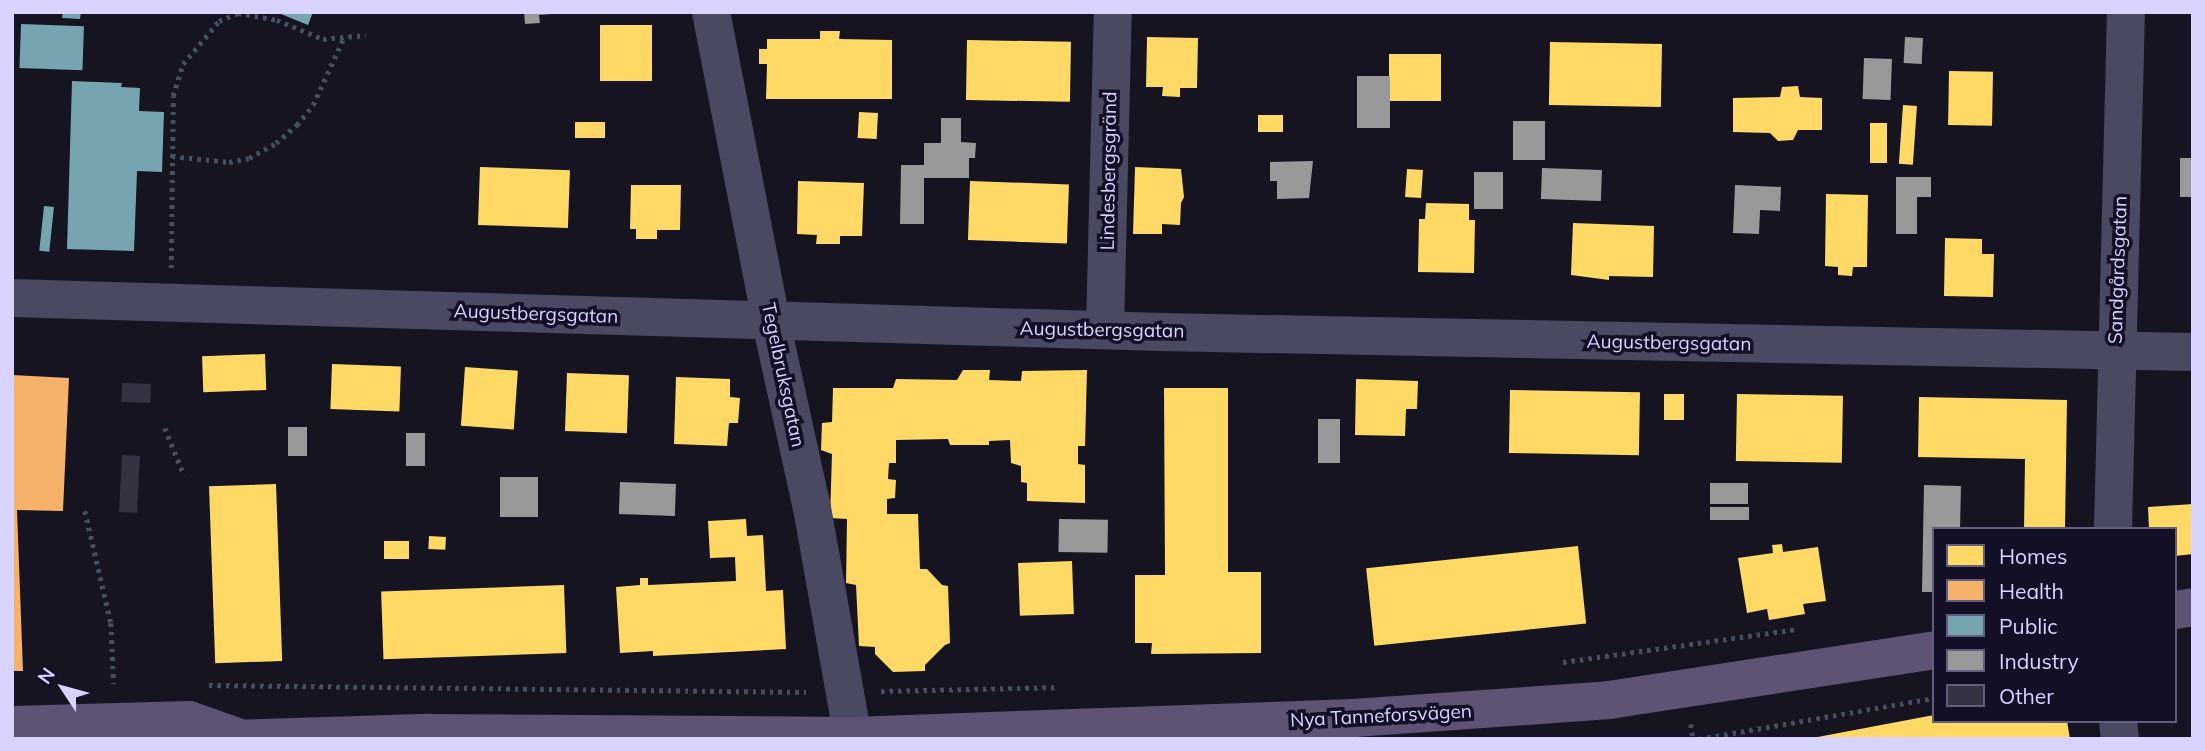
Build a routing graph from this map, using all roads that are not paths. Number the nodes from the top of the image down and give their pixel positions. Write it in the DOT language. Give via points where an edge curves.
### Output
graph roads {
  1 [pos="711,12"];
  2 [pos="1113,12"];
  3 [pos="2126,12"];
  4 [pos="12,298"];
  5 [pos="772,322"];
  6 [pos="1105,330"];
  7 [pos="2115,350"];
  8 [pos="2193,352"];
  9 [pos="2113,527"];
  10 [pos="1932,650"];
  11 [pos="12,724"];
  12 [pos="853,737"];
  13 [pos="236,738"];
  1 -- 5 [label="street, Tegelbruksgatan"];
  2 -- 6 [label="street, Lindesbergsgränd"];
  3 -- 7 [label="street, Sandgårdsgatan"];
  4 -- 5 [label="street, Augustbergsgatan"];
  5 -- 6 [label="street, Augustbergsgatan"];
  5 -- 12 [label="street, Tegelbruksgatan" via="812,508"];
  6 -- 7 [label="street, Augustbergsgatan"];
  7 -- 8 [label="street, Augustbergsgatan"];
  7 -- 9 [label="street, Sandgårdsgatan"];
  10 -- 12 [label="main road, Nya Tanneforsvägen" via="1684,690 1488,711"];
  11 -- 13 [label="main road, Nya Tanneforsvägen" via="189,720"];
  12 -- 13 [label="main road, Nya Tanneforsvägen" via="417,733"];
}
